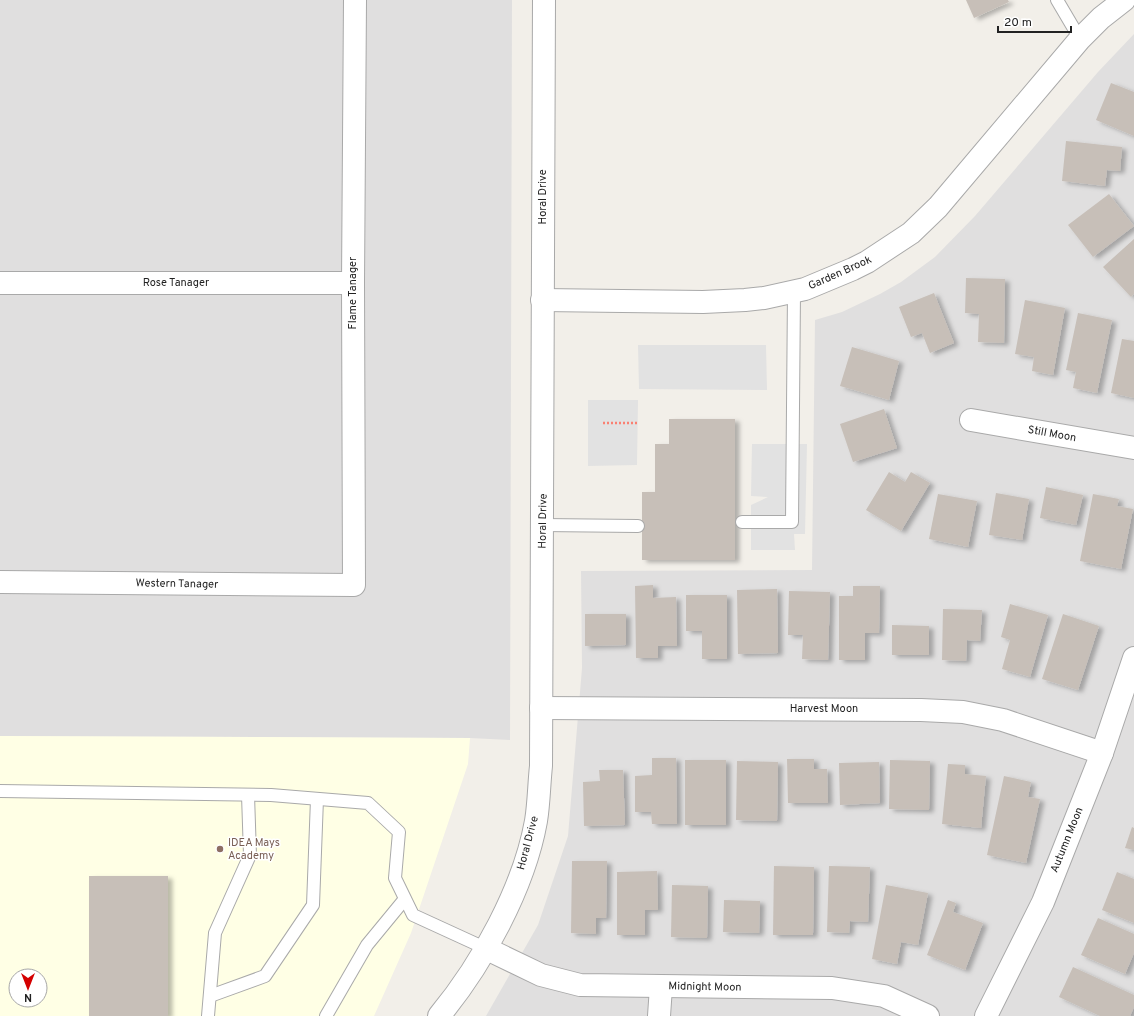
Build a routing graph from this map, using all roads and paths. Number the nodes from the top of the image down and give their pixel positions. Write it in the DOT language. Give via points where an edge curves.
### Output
graph roads {
  1 [pos="355,0"];
  2 [pos="544,0"];
  3 [pos="1057,0"];
  4 [pos="1124,0"];
  5 [pos="1080,39"];
  6 [pos="0,283"];
  7 [pos="353,283"];
  8 [pos="794,292"];
  9 [pos="542,300"];
  10 [pos="971,420"];
  11 [pos="603,423"];
  12 [pos="638,423"];
  13 [pos="1134,448"];
  14 [pos="742,522"];
  15 [pos="542,525"];
  16 [pos="638,526"];
  17 [pos="0,582"];
  18 [pos="354,586"];
  19 [pos="1134,658"];
  20 [pos="541,708"];
  21 [pos="1102,753"];
  22 [pos="0,791"];
  23 [pos="248,795"];
  24 [pos="317,799"];
  25 [pos="404,900"];
  26 [pos="485,948"];
  27 [pos="661,987"];
  28 [pos="210,996"];
  29 [pos="208,1016"];
  30 [pos="326,1016"];
  31 [pos="439,1016"];
  32 [pos="659,1016"];
  33 [pos="928,1016"];
  34 [pos="986,1016"];
  1 -- 7 [label="street, Flame Tanager"];
  2 -- 9 [label="street, Horal Drive"];
  3 -- 5 [label="lane"];
  4 -- 5 [label="street, Garden Brook"];
  5 -- 8 [label="street, Garden Brook" via="954,190 911,233 867,262"];
  6 -- 7 [label="street, Rose Tanager"];
  7 -- 18 [label="street, Flame Tanager"];
  8 -- 9 [label="street, Garden Brook" via="727,302"];
  8 -- 14 [label="lane" via="792,522"];
  9 -- 15 [label="street, Horal Drive"];
  10 -- 13 [label="street, Still Moon"];
  11 -- 12 [label="path"];
  15 -- 16 [label="lane"];
  15 -- 20 [label="street, Horal Drive"];
  17 -- 18 [label="street, Western Tanager"];
  19 -- 21 [label="street, Autumn Moon"];
  20 -- 21 [label="street, Harvest Moon" via="963,712 1003,720"];
  20 -- 26 [label="street, Horal Drive" via="541,766 536,821 523,867 506,911"];
  21 -- 34 [label="street, Autumn Moon" via="1043,902"];
  22 -- 23 [label="lane"];
  23 -- 24 [label="lane"];
  23 -- 28 [label="lane" via="250,855 215,933"];
  24 -- 25 [label="lane" via="368,803 399,832 395,878"];
  24 -- 28 [label="lane" via="313,905 265,976"];
  25 -- 26 [label="lane" via="413,915"];
  25 -- 30 [label="lane" via="367,945"];
  26 -- 27 [label="street, Midnight Moon" via="541,975 580,985"];
  26 -- 31 [label="street, Horal Drive" via="458,993"];
  27 -- 32 [label="street"];
  27 -- 33 [label="street, Midnight Moon" via="832,988 884,996"];
  28 -- 29 [label="lane"];
}
